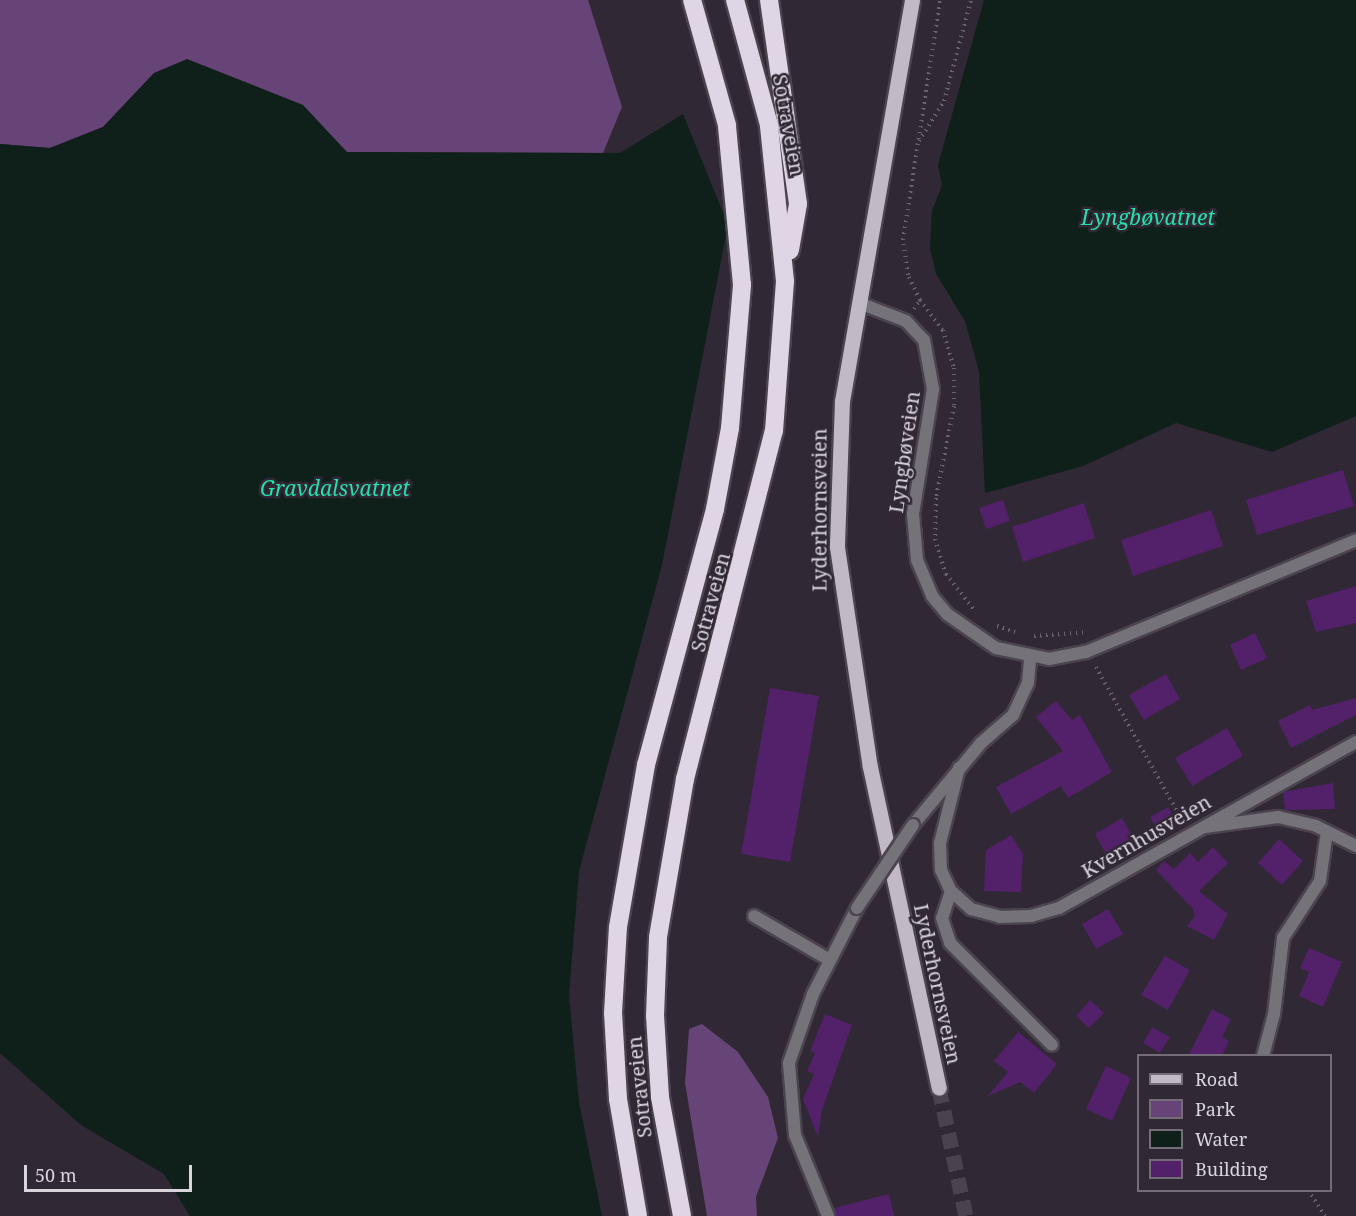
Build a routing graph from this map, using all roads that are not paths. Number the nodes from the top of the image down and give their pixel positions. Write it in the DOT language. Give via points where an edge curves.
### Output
graph roads {
  1 [pos="692,0"];
  2 [pos="735,0"];
  3 [pos="769,0"];
  4 [pos="912,0"];
  5 [pos="785,281"];
  6 [pos="860,303"];
  7 [pos="1356,540"];
  8 [pos="1030,658"];
  9 [pos="1356,742"];
  10 [pos="959,768"];
  11 [pos="1201,828"];
  12 [pos="1327,831"];
  13 [pos="1356,846"];
  14 [pos="951,891"];
  15 [pos="754,916"];
  16 [pos="828,959"];
  17 [pos="1052,1045"];
  18 [pos="1264,1054"];
  19 [pos="939,1088"];
  20 [pos="638,1216"];
  21 [pos="682,1216"];
  22 [pos="828,1216"];
  1 -- 20 [label="highway, Sotraveien" via="727,126 742,285 730,428 715,509 646,765 618,927 613,1013 618,1098"];
  2 -- 5 [label="highway, Sotraveien" via="769,125"];
  3 -- 5 [label="highway" via="798,204"];
  4 -- 6 [label="main road, Lyderhornsveien"];
  5 -- 21 [label="highway, Sotraveien" via="774,431 685,779 658,936 660,1097"];
  6 -- 8 [label="street, Lyngbøveien" via="906,321 924,340 933,389 913,514 922,577 965,629 996,648"];
  6 -- 19 [label="main road, Lyderhornsveien" via="837,446 840,596 870,767"];
  7 -- 8 [label="street, Lyngbøveien" via="1108,642 1065,657"];
  8 -- 10 [label="street" via="1028,683 1013,715"];
  9 -- 11 [label="street, Kvernhusveien"];
  10 -- 14 [label="street" via="939,843 941,870"];
  10 -- 16 [label="street, bridge" via="857,908"];
  11 -- 12 [label="street" via="1278,817"];
  11 -- 14 [label="street, Kvernhusveien" via="1059,908 1031,916 1000,916 971,909"];
  12 -- 13 [label="street"];
  12 -- 18 [label="street" via="1320,881 1283,938 1275,1014"];
  14 -- 17 [label="street" via="942,918 950,943"];
  15 -- 16 [label="street"];
  16 -- 22 [label="street" via="789,1063 795,1135"];
}
